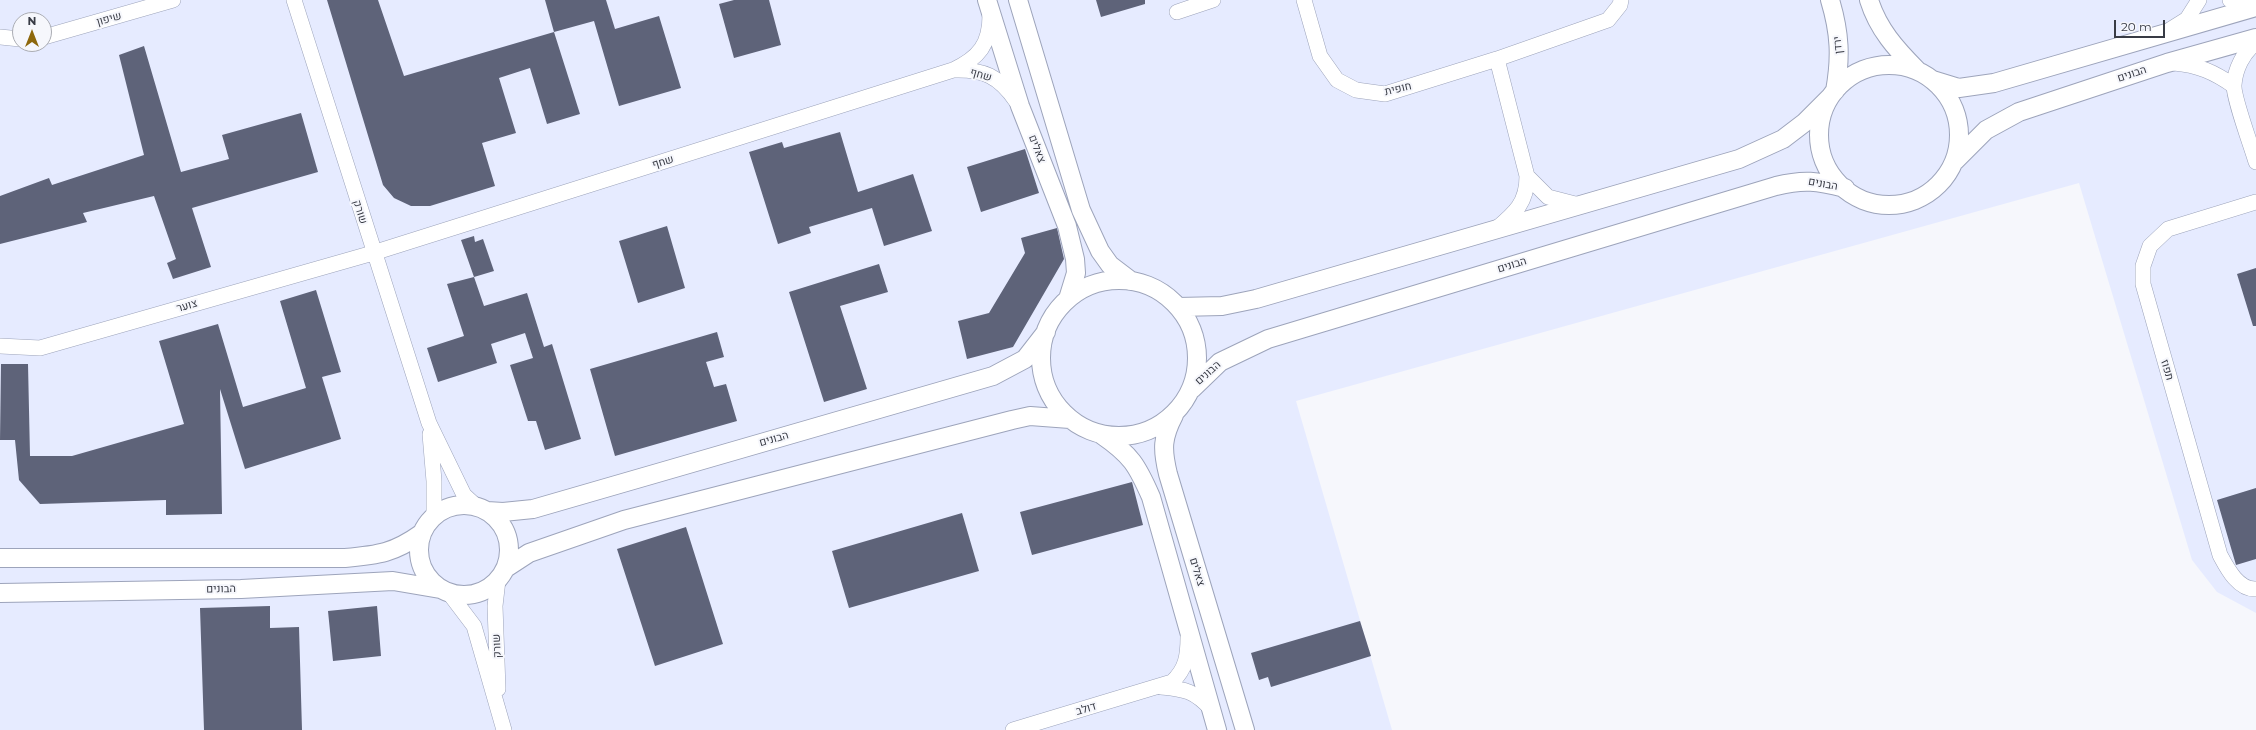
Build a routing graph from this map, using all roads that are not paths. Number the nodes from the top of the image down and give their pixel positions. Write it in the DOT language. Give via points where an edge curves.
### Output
graph roads {
  1 [pos="173,0"];
  2 [pos="294,0"];
  3 [pos="1018,0"];
  4 [pos="1213,0"];
  5 [pos="1304,0"];
  6 [pos="1621,0"];
  7 [pos="1830,0"];
  8 [pos="1869,0"];
  9 [pos="2198,0"];
  10 [pos="2230,0"];
  11 [pos="2256,2"];
  12 [pos="988,5"];
  13 [pos="2256,7"];
  14 [pos="1177,12"];
  15 [pos="2166,32"];
  16 [pos="52,35"];
  17 [pos="0,37"];
  18 [pos="12,38"];
  19 [pos="2256,38"];
  20 [pos="2256,43"];
  21 [pos="1497,59"];
  22 [pos="2167,63"];
  23 [pos="953,70"];
  24 [pos="1924,75"];
  25 [pos="2234,86"];
  26 [pos="1833,94"];
  27 [pos="1020,106"];
  28 [pos="1954,162"];
  29 [pos="2256,162"];
  30 [pos="1528,176"];
  31 [pos="1845,188"];
  32 [pos="2256,202"];
  33 [pos="1579,205"];
  34 [pos="1492,232"];
  35 [pos="373,253"];
  36 [pos="1131,281"];
  37 [pos="1068,299"];
  38 [pos="1178,307"];
  39 [pos="1046,332"];
  40 [pos="0,346"];
  41 [pos="1192,389"];
  42 [pos="1175,414"];
  43 [pos="1070,419"];
  44 [pos="429,423"];
  45 [pos="1100,434"];
  46 [pos="482,509"];
  47 [pos="434,516"];
  48 [pos="422,533"];
  49 [pos="0,558"];
  50 [pos="502,574"];
  51 [pos="2256,589"];
  52 [pos="444,591"];
  53 [pos="0,593"];
  54 [pos="1188,630"];
  55 [pos="1160,687"];
  56 [pos="1212,710"];
  57 [pos="499,712"];
  58 [pos="504,730"];
  59 [pos="1013,730"];
  60 [pos="1217,730"];
  61 [pos="1245,730"];
  1 -- 16 [label="street, שיפון"];
  2 -- 35 [label="street, שורק"];
  3 -- 36 [label="street" via="1081,210 1106,261"];
  4 -- 14 [label="street"];
  5 -- 21 [label="street, חופית" via="1320,56 1337,80 1356,90 1385,94"];
  6 -- 21 [label="street, חופית" via="1608,20"];
  7 -- 26 [label="street, ירדן" via="1840,52 1840,65"];
  8 -- 24 [label="street" via="1875,17 1893,46"];
  9 -- 15 [label="street" via="2187,19"];
  10 -- 11 [label="street"];
  12 -- 23 [label="street, שחף" via="990,32 983,46 974,58"];
  12 -- 27 [label="street, צאלים"];
  13 -- 15 [label="street"];
  15 -- 24 [label="street" via="1994,83 1959,88"];
  17 -- 18 [label="street"];
  19 -- 22 [label="street, הבונים"];
  20 -- 25 [label="street" via="2242,59"];
  21 -- 30 [label="street"];
  22 -- 25 [label="street" via="2191,64 2207,69"];
  22 -- 28 [label="street, הבונים" via="2019,112 1986,130"];
  23 -- 27 [label="street, שחף" via="971,70 994,77"];
  23 -- 35 [label="street, שחף"];
  24 -- 26 [label="street" via="1902,66 1871,67 1856,74"];
  24 -- 28 [label="street" via="1940,87 1952,104 1958,120 1958,146"];
  25 -- 29 [label="street"];
  26 -- 31 [label="street" via="1821,120 1821,151 1832,175"];
  26 -- 33 [label="street" via="1804,123 1783,139 1739,159"];
  27 -- 37 [label="street, צאלים" via="1072,245 1076,273"];
  28 -- 31 [label="street" via="1939,184 1926,194 1907,202 1875,203 1861,199"];
  30 -- 33 [label="street" via="1548,197"];
  30 -- 34 [label="street" via="1526,195 1521,204"];
  31 -- 41 [label="street, הבונים" via="1805,180 1776,186 1268,339 1220,362"];
  32 -- 51 [label="street, תפוז" via="2168,229 2150,246 2144,266 2143,284 2220,555 2233,578"];
  33 -- 34 [label="street"];
  34 -- 38 [label="street" via="1256,299 1222,306"];
  35 -- 40 [label="street, צוער" via="40,348"];
  35 -- 44 [label="street, שורק"];
  36 -- 37 [label="street" via="1108,281 1094,285"];
  36 -- 38 [label="street" via="1165,295"];
  37 -- 39 [label="street" via="1051,320"];
  38 -- 41 [label="street" via="1190,325 1197,346 1197,368"];
  39 -- 43 [label="street" via="1041,351 1042,370 1047,388"];
  39 -- 46 [label="street, הבונים" via="1024,358 993,376 533,510 503,512"];
  41 -- 42 [label="street"];
  42 -- 45 [label="street" via="1159,426 1140,434"];
  42 -- 61 [label="street, צאלים" via="1165,431 1164,457"];
  43 -- 45 [label="street"];
  43 -- 50 [label="street" via="1030,416 1012,420 624,520 529,553"];
  44 -- 46 [label="street, שורק" via="464,495"];
  44 -- 47 [label="street, שורק"];
  45 -- 54 [label="street" via="1124,451 1143,477 1151,497"];
  46 -- 47 [label="street" via="458,505"];
  46 -- 50 [label="street" via="498,520 509,543 510,556"];
  47 -- 48 [label="street"];
  48 -- 49 [label="street" via="403,547 390,552 345,558"];
  48 -- 52 [label="street" via="418,546 422,568 427,578"];
  50 -- 52 [label="street" via="487,590 476,594 464,596"];
  50 -- 57 [label="street, שורק" via="495,606"];
  52 -- 53 [label="street, הבונים" via="393,581 248,588"];
  52 -- 57 [label="street, שורק" via="474,626"];
  54 -- 55 [label="street, דולב" via="1187,662 1172,682"];
  54 -- 56 [label="street"];
  55 -- 56 [label="street, דולב" via="1179,689 1201,697"];
  55 -- 59 [label="street, דולב"];
  56 -- 60 [label="street"];
  57 -- 58 [label="street, שורק"];
}
